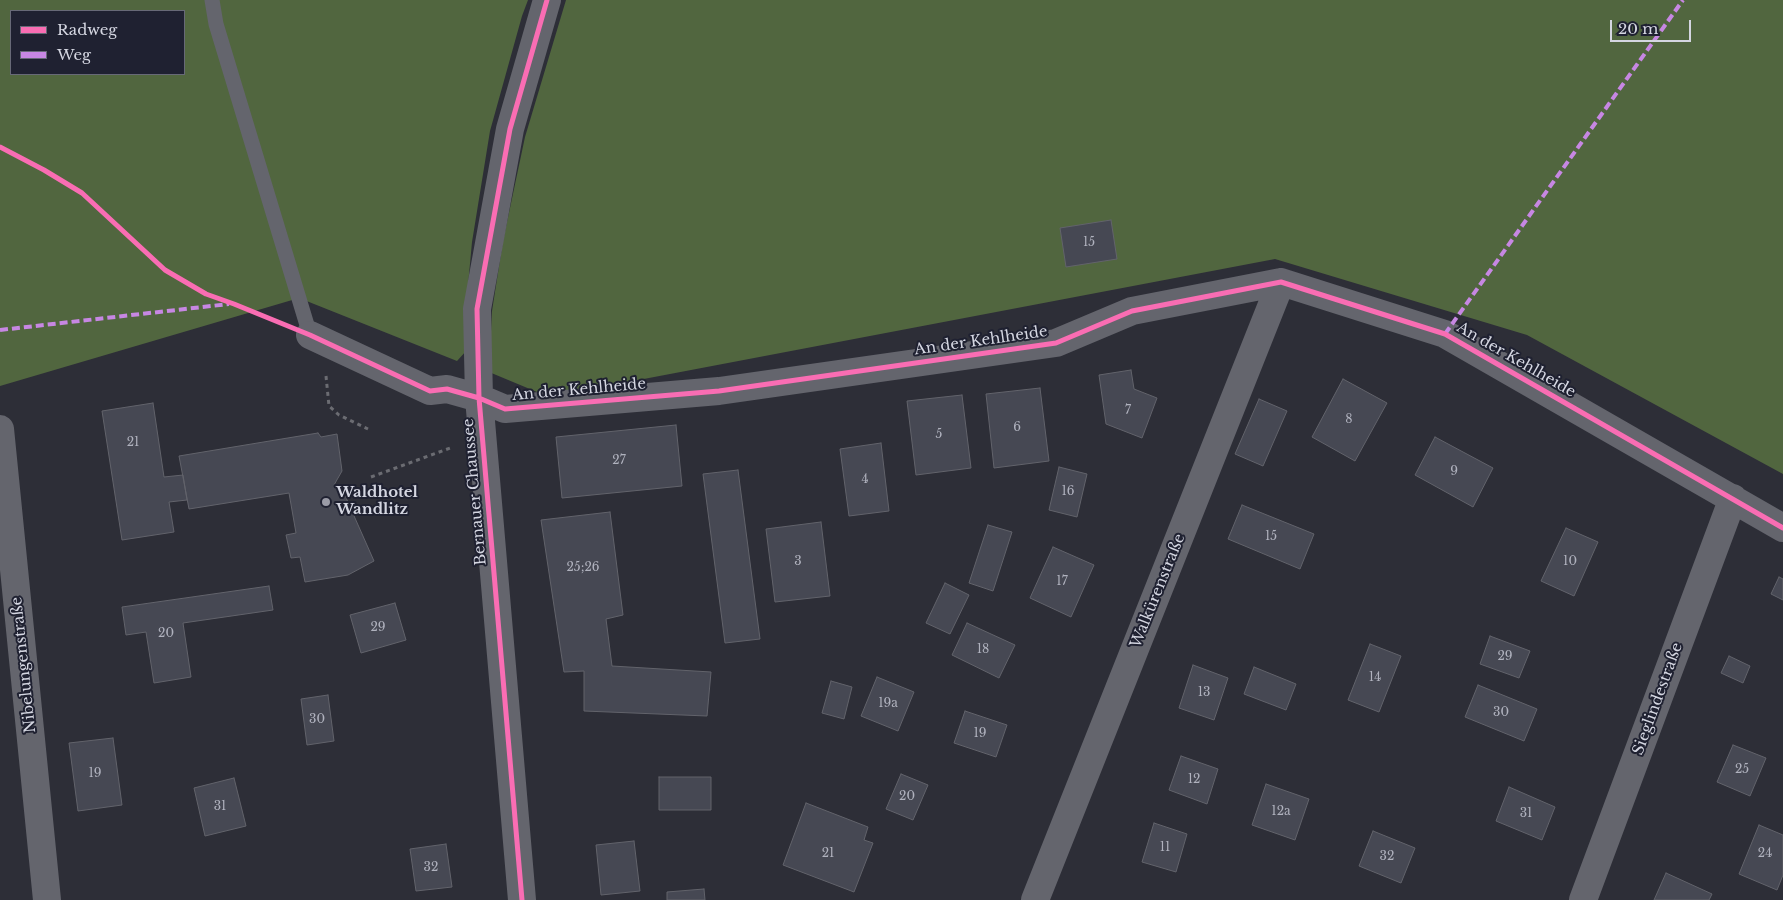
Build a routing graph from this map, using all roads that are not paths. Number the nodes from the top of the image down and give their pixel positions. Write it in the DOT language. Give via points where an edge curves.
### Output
graph roads {
  1 [pos="212,0"];
  2 [pos="547,0"];
  3 [pos="1281,282"];
  4 [pos="310,335"];
  5 [pos="479,398"];
  6 [pos="0,429"];
  7 [pos="1733,498"];
  8 [pos="1783,528"];
  9 [pos="47,900"];
  10 [pos="522,900"];
  11 [pos="1035,900"];
  12 [pos="1583,900"];
  1 -- 4 [label="lane" via="216,24"];
  2 -- 5 [label="street, Bernauer Chaussee" via="510,129 477,309"];
  3 -- 5 [label="street, An der Kehlheide" via="1132,311 1056,343 719,391 505,409"];
  3 -- 7 [label="street, An der Kehlheide" via="1445,334"];
  3 -- 11 [label="street, Walkürenstraße"];
  4 -- 5 [label="street, An der Kehlheide" via="430,391 447,389"];
  5 -- 10 [label="street, Bernauer Chaussee"];
  6 -- 9 [label="street, Nibelungenstraße"];
  7 -- 8 [label="street, An der Kehlheide"];
  7 -- 12 [label="street, Sieglindestraße"];
}
